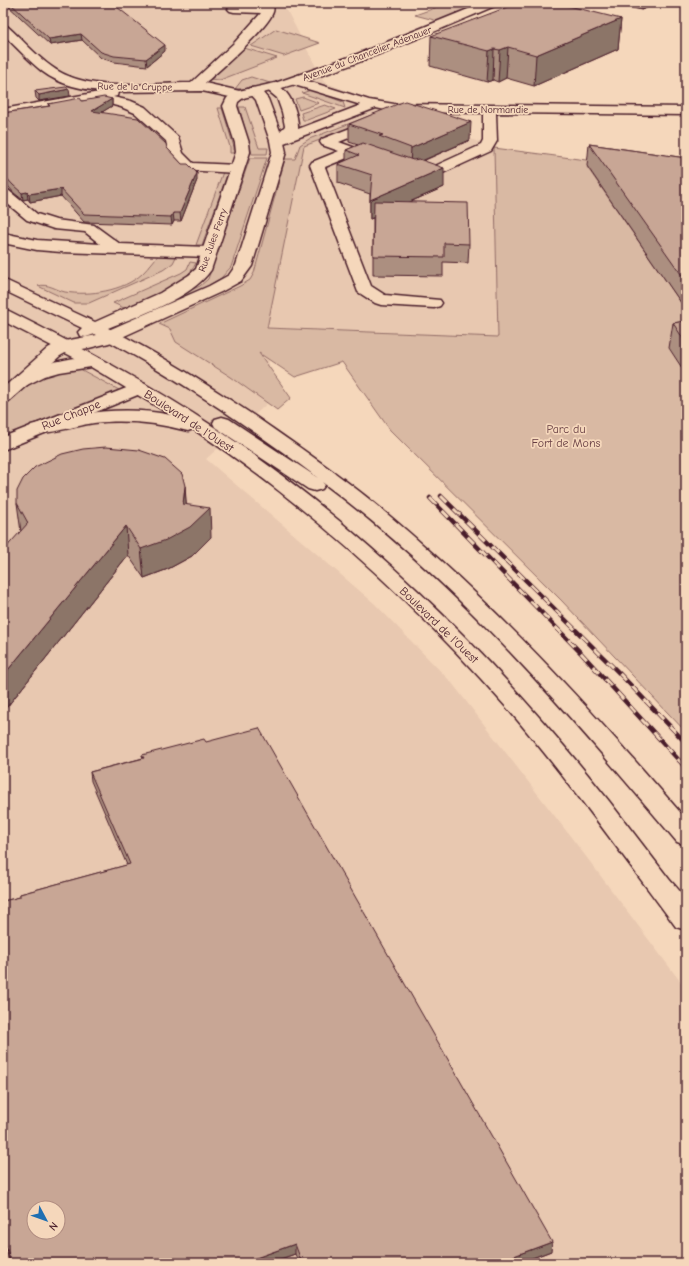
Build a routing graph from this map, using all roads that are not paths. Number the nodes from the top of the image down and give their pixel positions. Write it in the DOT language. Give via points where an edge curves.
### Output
graph roads {
  1 [pos="493,3"];
  2 [pos="268,6"];
  3 [pos="234,10"];
  4 [pos="3,28"];
  5 [pos="295,81"];
  6 [pos="194,87"];
  7 [pos="122,88"];
  8 [pos="271,88"];
  9 [pos="254,92"];
  10 [pos="238,94"];
  11 [pos="98,97"];
  12 [pos="373,105"];
  13 [pos="398,108"];
  14 [pos="489,109"];
  15 [pos="686,111"];
  16 [pos="3,113"];
  17 [pos="277,141"];
  18 [pos="351,151"];
  19 [pos="386,163"];
  20 [pos="399,168"];
  21 [pos="238,169"];
  22 [pos="3,193"];
  23 [pos="3,238"];
  24 [pos="116,249"];
  25 [pos="209,252"];
  26 [pos="3,284"];
  27 [pos="3,297"];
  28 [pos="434,303"];
  29 [pos="3,315"];
  30 [pos="96,335"];
  31 [pos="65,346"];
  32 [pos="94,362"];
  33 [pos="153,378"];
  34 [pos="21,381"];
  35 [pos="3,397"];
  36 [pos="38,429"];
  37 [pos="204,430"];
  38 [pos="3,444"];
  39 [pos="686,836"];
  40 [pos="686,920"];
  1 -- 5 [label="main road, Avenue du Chancelier Adenauer"];
  2 -- 3 [label="main road"];
  2 -- 6 [label="main road" via="263,19"];
  4 -- 7 [label="main road, Rue de la Cruppe" via="56,75 80,83"];
  5 -- 8 [label="main road, Avenue du Chancelier Adenauer"];
  5 -- 12 [label="main road, Rue de Normandie"];
  6 -- 7 [label="main road, Rue de la Cruppe"];
  6 -- 10 [label="main road, Rue de la Cruppe"];
  7 -- 11 [label="main road"];
  8 -- 9 [label="main road, Avenue du Chancelier Adenauer"];
  8 -- 17 [label="main road" via="285,100 292,124 291,129"];
  9 -- 10 [label="main road, Avenue du Chancelier Adenauer"];
  9 -- 17 [label="main road" via="261,97"];
  10 -- 21 [label="main road, Rue Jules Ferry" via="230,106 243,149"];
  11 -- 16 [label="main road"];
  11 -- 21 [label="main road" via="140,110 173,140 176,154 189,167"];
  12 -- 13 [label="main road, Rue de Normandie"];
  12 -- 17 [label="main road"];
  13 -- 14 [label="main road, Rue de Normandie"];
  13 -- 18 [label="main road" via="393,116 327,142"];
  14 -- 15 [label="main road, Rue de Normandie"];
  14 -- 20 [label="main road" via="490,141 486,148 438,170 413,173"];
  17 -- 30 [label="main road" via="278,156 244,266 239,274 219,288"];
  18 -- 19 [label="main road"];
  18 -- 28 [label="main road" via="316,165 364,289 381,300"];
  21 -- 25 [label="main road, Rue Jules Ferry"];
  22 -- 24 [label="main road" via="32,217 54,224 89,228"];
  23 -- 24 [label="main road" via="49,246"];
  24 -- 25 [label="main road"];
  25 -- 30 [label="main road, Rue Jules Ferry" via="202,270 192,282"];
  26 -- 30 [label="main road, Boulevard de l'Ouest"];
  27 -- 30 [label="main road"];
  29 -- 31 [label="main road"];
  30 -- 31 [label="main road"];
  30 -- 33 [label="main road, Boulevard de l'Ouest"];
  31 -- 32 [label="main road"];
  31 -- 34 [label="main road" via="47,357"];
  32 -- 33 [label="main road" via="126,366"];
  32 -- 34 [label="main road" via="51,368 34,373"];
  33 -- 36 [label="main road, Rue Chappe"];
  33 -- 37 [label="main road, Boulevard de l'Ouest"];
  33 -- 39 [label="main road" via="425,558 514,644"];
  34 -- 35 [label="main road"];
  36 -- 37 [label="main road" via="89,417 130,415 171,420"];
  36 -- 38 [label="main road, Rue Chappe"];
  37 -- 40 [label="main road, Boulevard de l'Ouest" via="235,450 322,518 435,619 476,660 565,762"];
}
